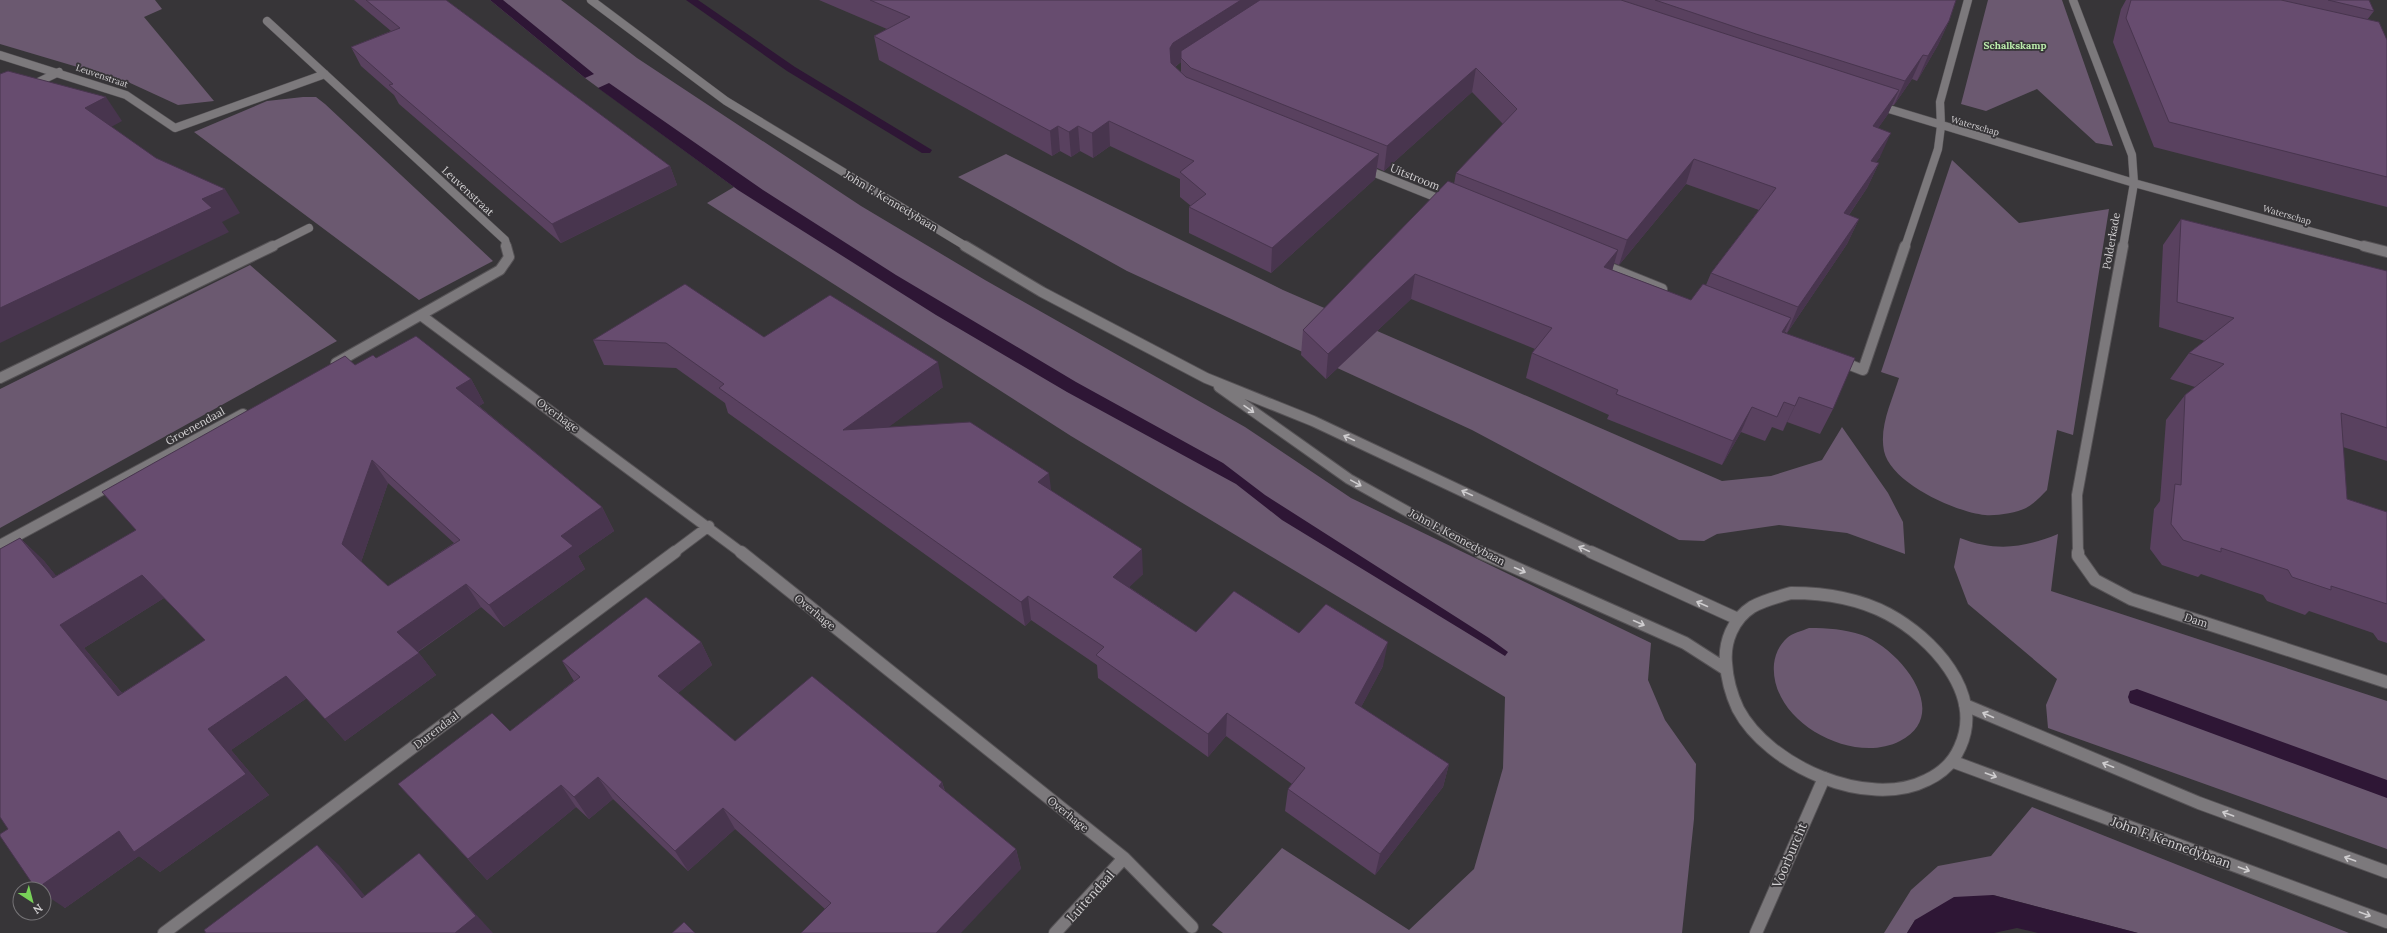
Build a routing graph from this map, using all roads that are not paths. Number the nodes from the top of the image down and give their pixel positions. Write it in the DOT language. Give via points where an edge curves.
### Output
graph roads {
  1 [pos="591,0"];
  2 [pos="1968,0"];
  3 [pos="2073,0"];
  4 [pos="267,21"];
  5 [pos="0,55"];
  6 [pos="59,72"];
  7 [pos="325,74"];
  8 [pos="20,92"];
  9 [pos="1874,104"];
  10 [pos="1941,126"];
  11 [pos="1358,166"];
  12 [pos="2134,183"];
  13 [pos="1454,205"];
  14 [pos="309,228"];
  15 [pos="2387,252"];
  16 [pos="1594,262"];
  17 [pos="1668,292"];
  18 [pos="422,316"];
  19 [pos="1829,356"];
  20 [pos="325,369"];
  21 [pos="0,378"];
  22 [pos="1206,378"];
  23 [pos="249,410"];
  24 [pos="2077,495"];
  25 [pos="709,526"];
  26 [pos="0,545"];
  27 [pos="1738,619"];
  28 [pos="1724,668"];
  29 [pos="2387,682"];
  30 [pos="1965,705"];
  31 [pos="1954,762"];
  32 [pos="1824,778"];
  33 [pos="1124,858"];
  34 [pos="2387,872"];
  35 [pos="2387,922"];
  36 [pos="1192,927"];
  37 [pos="164,933"];
  38 [pos="1056,933"];
  39 [pos="1756,933"];
  1 -- 22 [label="street, John F. Kennedybaan" via="621,25 726,101 1042,292"];
  2 -- 10 [label="street" via="1940,102"];
  3 -- 12 [label="street, Polderkade" via="2132,155"];
  4 -- 7 [label="street, Leuvenstraat"];
  5 -- 6 [label="street, Leuvenstraat"];
  6 -- 7 [label="street, Leuvenstraat" via="126,95 175,128"];
  6 -- 8 [label="street"];
  7 -- 18 [label="street, Leuvenstraat" via="505,240 509,257 500,270"];
  9 -- 10 [label="street, Waterschap"];
  10 -- 12 [label="street, Waterschap"];
  10 -- 19 [label="street" via="1938,149 1863,370"];
  11 -- 13 [label="street, Uitstroom"];
  12 -- 15 [label="street, Waterschap"];
  12 -- 24 [label="street, Polderkade"];
  14 -- 21 [label="street"];
  16 -- 17 [label="street"];
  18 -- 20 [label="street"];
  18 -- 25 [label="street, Overhage"];
  27 -- 22 [label="street, John F. Kennedybaan, one-way" via="1313,421"];
  22 -- 28 [label="street, John F. Kennedybaan, one-way" via="1349,479 1480,552 1685,644"];
  23 -- 26 [label="street, Groenendaal"];
  24 -- 29 [label="street, Dam" via="2078,556 2095,580 2132,599"];
  25 -- 33 [label="street, Overhage"];
  25 -- 37 [label="street, Durendaal"];
  27 -- 28 [label="street" via="1726,641"];
  27 -- 30 [label="street" via="1752,607 1791,593 1838,596 1862,602 1887,613 1930,644 1946,663 1958,684"];
  28 -- 32 [label="street" via="1735,703 1754,731 1797,766"];
  30 -- 31 [label="street" via="1966,735"];
  34 -- 30 [label="street, one-way" via="2199,803"];
  31 -- 32 [label="street" via="1922,784 1900,789 1875,790"];
  31 -- 35 [label="street, John F. Kennedybaan, one-way"];
  32 -- 39 [label="street, Voorburcht"];
  33 -- 36 [label="street, Overhage"];
  33 -- 38 [label="street, Luitendaal"];
}
